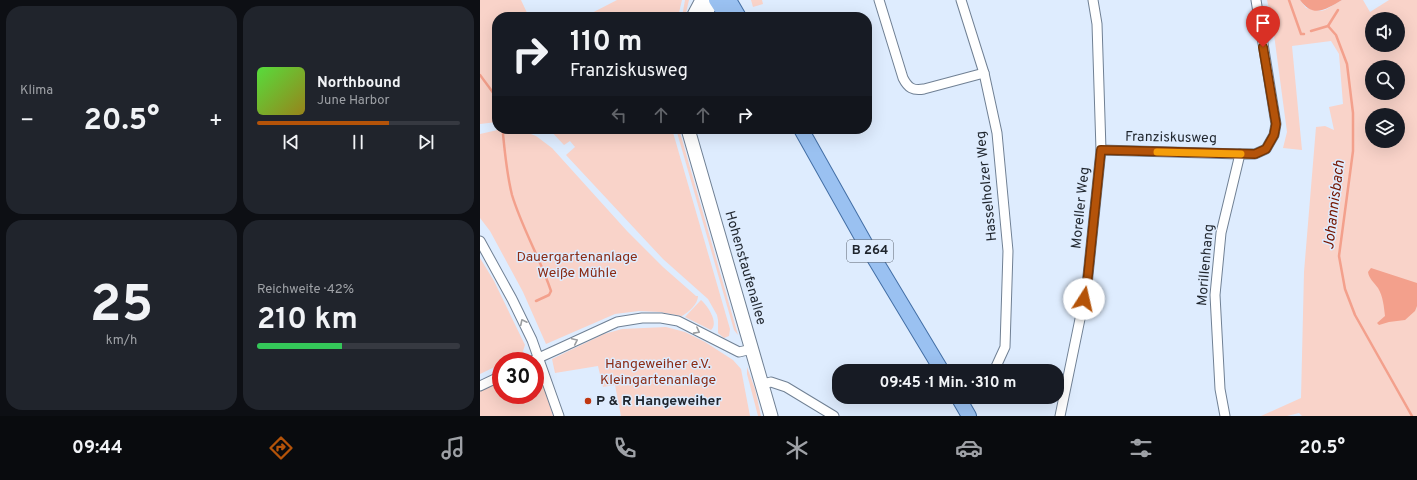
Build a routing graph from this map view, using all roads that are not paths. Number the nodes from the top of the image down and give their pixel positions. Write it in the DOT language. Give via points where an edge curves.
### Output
graph roads {
  1 [pos="692,0"];
  2 [pos="702,0"];
  3 [pos="715,0"];
  4 [pos="729,0"];
  5 [pos="879,0"];
  6 [pos="960,0"];
  7 [pos="1093,0"];
  8 [pos="1256,0"];
  9 [pos="690,12"];
  10 [pos="696,12"];
  11 [pos="707,12"];
  12 [pos="723,12"];
  13 [pos="736,12"];
  14 [pos="984,73"];
  15 [pos="689,134"];
  16 [pos="804,134"];
  17 [pos="1101,150"];
  18 [pos="1240,154"];
  19 [pos="480,241"];
  20 [pos="752,349"];
  21 [pos="534,352"];
  22 [pos="544,355"];
  23 [pos="938,364"];
  24 [pos="997,364"];
  25 [pos="492,380"];
  26 [pos="544,380"];
  27 [pos="762,384"];
  28 [pos="480,386"];
  29 [pos="964,404"];
  30 [pos="559,416"];
  31 [pos="771,416"];
  32 [pos="834,416"];
  33 [pos="969,416"];
  34 [pos="1060,416"];
  35 [pos="1225,416"];
  1 -- 9 [label="main road"];
  2 -- 10 [label="main road"];
  3 -- 11 [label="main road"];
  3 -- 12 [label="main road"];
  4 -- 13 [label="main road"];
  5 -- 14 [label="street" via="906,84 911,89 924,89"];
  6 -- 14 [label="street, Hasselholzer Weg"];
  7 -- 17 [label="street, Moreller Weg" via="1097,24"];
  8 -- 18 [label="street" via="1276,124 1274,135 1266,149 1255,154"];
  14 -- 24 [label="street, Hasselholzer Weg" via="997,134 1008,251 1005,347"];
  15 -- 20 [label="main road, Hohenstaufenallee"];
  16 -- 23 [label="main road, B 264"];
  17 -- 18 [label="street, Franziskusweg"];
  17 -- 34 [label="street, Moreller Weg" via="1087,285"];
  18 -- 35 [label="street, Morillenhang" via="1221,233 1215,295 1220,389"];
  21 -- 19 [label="street, one-way" via="532,340"];
  22 -- 20 [label="street, one-way" via="617,322 642,318 678,321 739,352"];
  20 -- 27 [label="main road, Hohenstaufenallee"];
  25 -- 28 [label="street"];
  26 -- 30 [label="street"];
  27 -- 31 [label="main road, Hohenstaufenallee"];
  27 -- 32 [label="street" via="771,382 786,387"];
  29 -- 33 [label="main road"];
}
